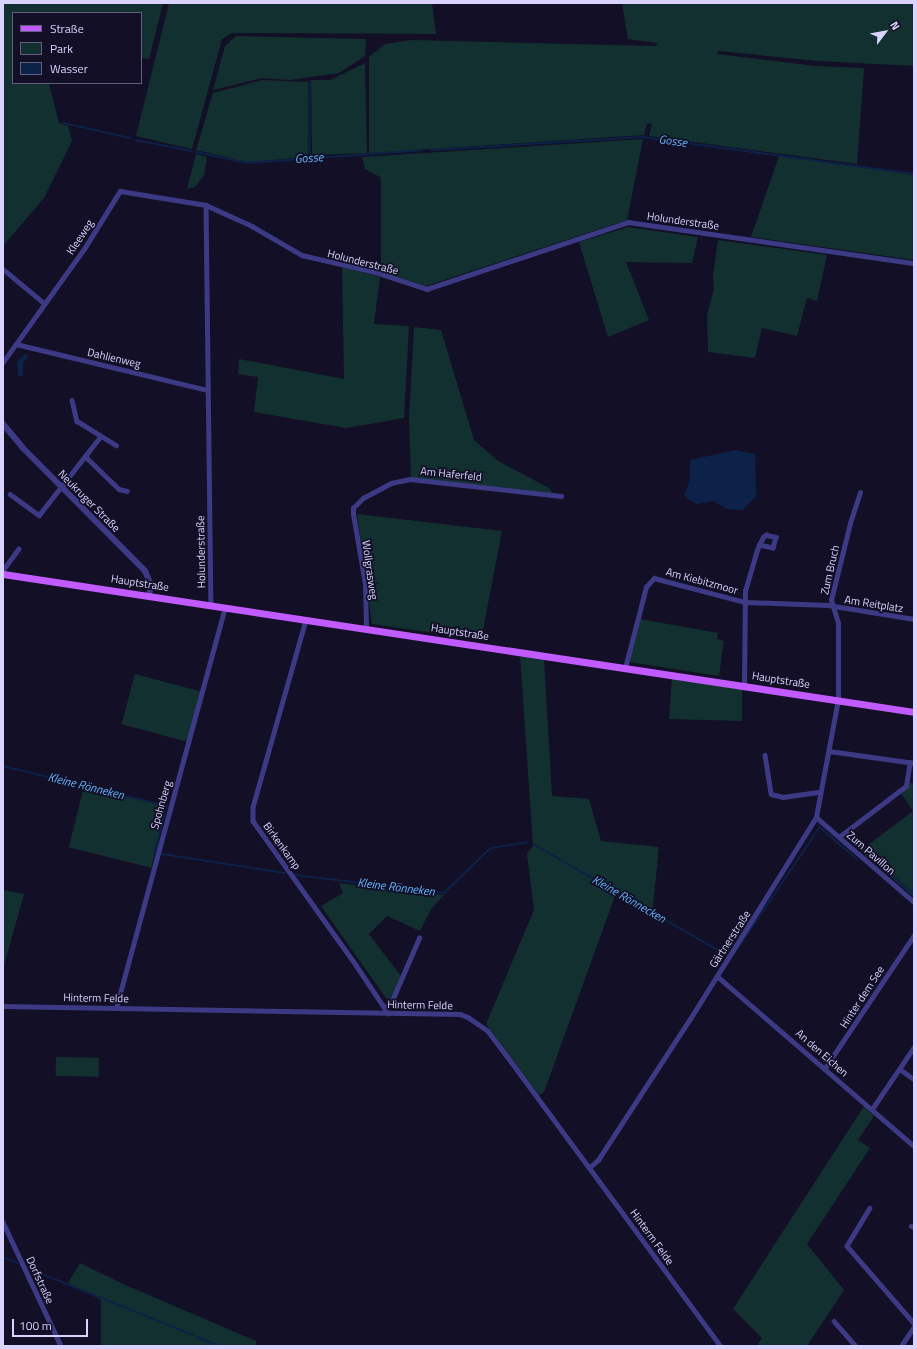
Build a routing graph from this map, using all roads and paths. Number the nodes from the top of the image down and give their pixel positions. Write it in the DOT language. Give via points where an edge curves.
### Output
graph roads {
  1 [pos="206,205"];
  2 [pos="914,263"];
  3 [pos="3,270"];
  4 [pos="44,303"];
  5 [pos="16,344"];
  6 [pos="3,362"];
  7 [pos="208,390"];
  8 [pos="72,400"];
  9 [pos="3,424"];
  10 [pos="100,437"];
  11 [pos="116,445"];
  12 [pos="85,456"];
  13 [pos="60,486"];
  14 [pos="127,491"];
  15 [pos="860,493"];
  16 [pos="10,494"];
  17 [pos="561,496"];
  18 [pos="353,514"];
  19 [pos="759,545"];
  20 [pos="18,549"];
  21 [pos="3,570"];
  22 [pos="3,574"];
  23 [pos="149,595"];
  24 [pos="745,602"];
  25 [pos="211,606"];
  26 [pos="832,606"];
  27 [pos="225,608"];
  28 [pos="914,619"];
  29 [pos="306,620"];
  30 [pos="366,628"];
  31 [pos="625,668"];
  32 [pos="744,686"];
  33 [pos="838,700"];
  34 [pos="914,712"];
  35 [pos="828,751"];
  36 [pos="765,755"];
  37 [pos="912,762"];
  38 [pos="820,792"];
  39 [pos="816,817"];
  40 [pos="839,837"];
  41 [pos="914,902"];
  42 [pos="914,935"];
  43 [pos="419,938"];
  44 [pos="717,976"];
  45 [pos="3,1006"];
  46 [pos="385,1007"];
  47 [pos="116,1008"];
  48 [pos="388,1014"];
  49 [pos="914,1047"];
  50 [pos="825,1068"];
  51 [pos="900,1069"];
  52 [pos="914,1079"];
  53 [pos="872,1109"];
  54 [pos="914,1146"];
  55 [pos="590,1167"];
  56 [pos="870,1208"];
  57 [pos="3,1222"];
  58 [pos="834,1321"];
  59 [pos="914,1323"];
  60 [pos="914,1327"];
  61 [pos="60,1346"];
  62 [pos="721,1346"];
  63 [pos="856,1346"];
  64 [pos="901,1346"];
  1 -- 2 [label="street, Holunderstraße" via="252,226 302,255 374,272 427,289 628,222"];
  1 -- 4 [label="street, Kleeweg" via="120,191 84,248"];
  1 -- 7 [label="street, Holunderstraße"];
  3 -- 4 [label="street"];
  4 -- 5 [label="street, Kleeweg"];
  5 -- 6 [label="street, Kleeweg"];
  5 -- 7 [label="street, Dahlienweg"];
  7 -- 25 [label="street, Holunderstraße"];
  8 -- 10 [label="street" via="74,418"];
  9 -- 13 [label="street, Neukruger Straße"];
  10 -- 11 [label="street"];
  10 -- 12 [label="street"];
  12 -- 13 [label="street"];
  12 -- 14 [label="street" via="119,489"];
  13 -- 16 [label="street" via="40,515"];
  13 -- 23 [label="street, Neukruger Straße" via="145,571 151,585"];
  15 -- 26 [label="street, Zum Bruch" via="850,523"];
  17 -- 18 [label="street, Am Haferfeld" via="410,479 391,483 363,498 357,503"];
  18 -- 30 [label="street, Wollgrasweg" via="365,584"];
  19 -- 24 [label="street, Am Kiebitzmoor" via="745,591"];
  20 -- 21 [label="street"];
  22 -- 23 [label="main road, Hauptstraße"];
  23 -- 25 [label="main road, Hauptstraße"];
  24 -- 26 [label="street, Am Kiebitzmoor"];
  24 -- 31 [label="street, Am Kiebitzmoor" via="654,578 646,587"];
  24 -- 32 [label="street, Am Kiebitzmoor"];
  25 -- 27 [label="main road, Hauptstraße"];
  26 -- 28 [label="street, Am Reitplatz"];
  26 -- 33 [label="street, Zum Bruch" via="838,623"];
  27 -- 29 [label="main road, Hauptstraße"];
  27 -- 47 [label="street, Spohnberg"];
  29 -- 30 [label="main road, Hauptstraße"];
  29 -- 46 [label="street, Birkenkamp" via="253,808 253,821"];
  30 -- 31 [label="main road, Hauptstraße"];
  31 -- 32 [label="main road, Hauptstraße"];
  32 -- 33 [label="main road, Hauptstraße"];
  33 -- 34 [label="main road, Hauptstraße"];
  33 -- 35 [label="street, Gärtnerstraße"];
  35 -- 37 [label="street"];
  35 -- 38 [label="street, Gärtnerstraße"];
  36 -- 38 [label="street" via="771,794 784,797"];
  37 -- 40 [label="street" via="906,786"];
  38 -- 39 [label="street, Gärtnerstraße"];
  39 -- 40 [label="street, Zum Pavillon"];
  39 -- 44 [label="street, Gärtnerstraße"];
  40 -- 41 [label="street, Zum Pavillon"];
  42 -- 50 [label="street, Hinter dem See"];
  43 -- 46 [label="street" via="391,1003"];
  44 -- 50 [label="street, An den Eichen"];
  44 -- 55 [label="street, Gärtnerstraße" via="602,1153"];
  45 -- 47 [label="street, Hinterm Felde"];
  46 -- 48 [label="street, Birkenkamp"];
  47 -- 48 [label="street, Hinterm Felde"];
  48 -- 55 [label="street, Hinterm Felde" via="460,1014 475,1021 501,1048"];
  49 -- 51 [label="street"];
  50 -- 53 [label="street, An den Eichen"];
  51 -- 52 [label="street"];
  51 -- 53 [label="street"];
  53 -- 54 [label="street, An den Eichen"];
  55 -- 62 [label="street, Hinterm Felde"];
  56 -- 59 [label="street" via="847,1246"];
  57 -- 61 [label="street, Dorfstraße"];
  58 -- 63 [label="street"];
  60 -- 64 [label="street"];
}
